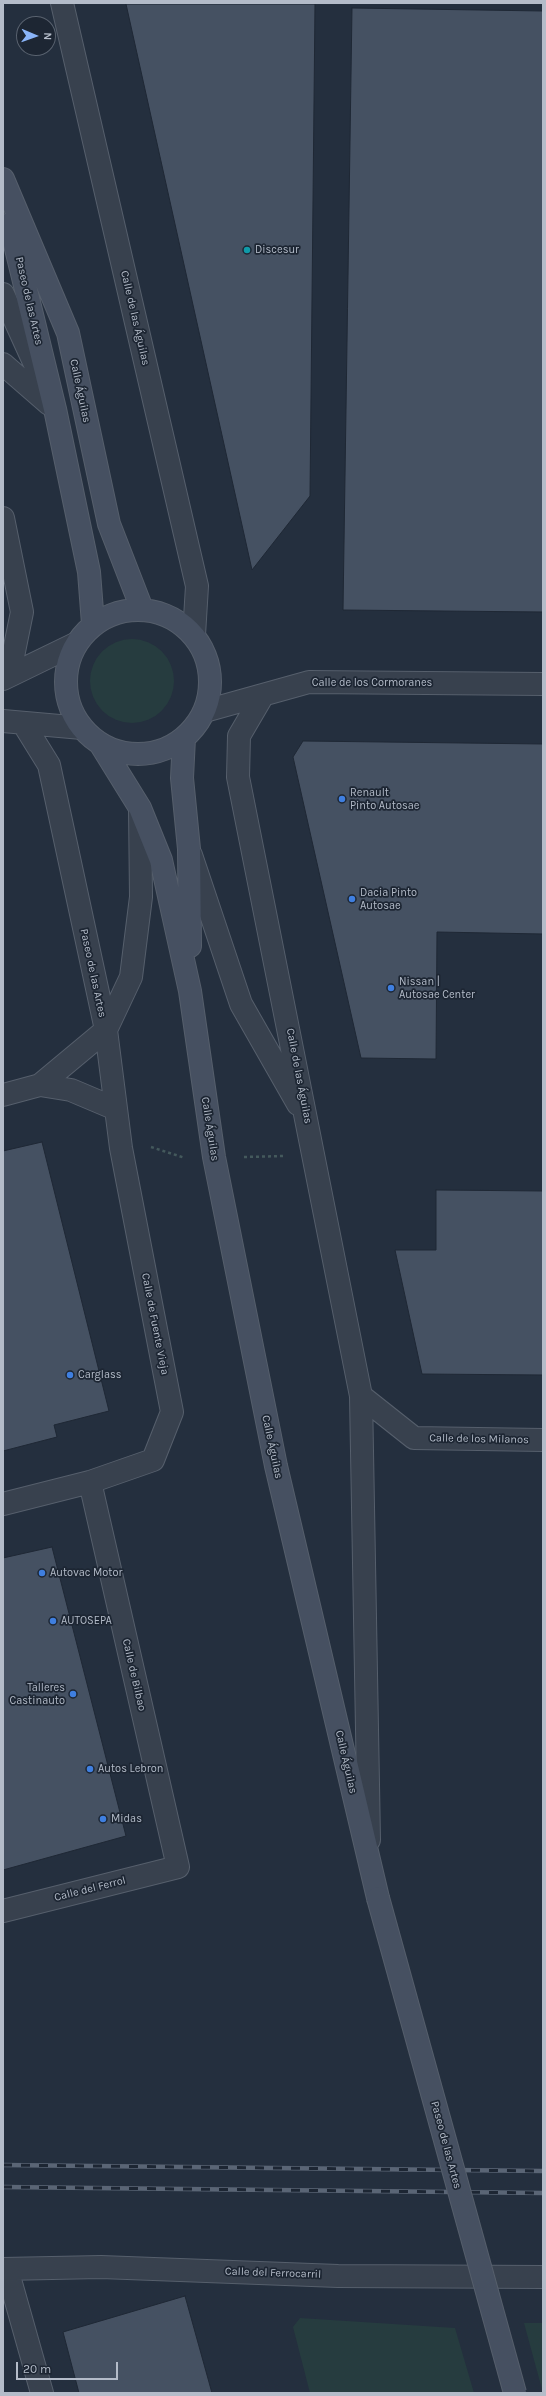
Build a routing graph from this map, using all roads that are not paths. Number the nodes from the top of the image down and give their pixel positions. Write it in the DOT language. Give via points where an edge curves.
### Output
graph roads {
  1 [pos="62,3"];
  2 [pos="3,179"];
  3 [pos="3,193"];
  4 [pos="3,294"];
  5 [pos="3,364"];
  6 [pos="55,409"];
  7 [pos="3,518"];
  8 [pos="142,609"];
  9 [pos="93,624"];
  10 [pos="194,635"];
  11 [pos="75,644"];
  12 [pos="6,677"];
  13 [pos="543,684"];
  14 [pos="263,695"];
  15 [pos="205,710"];
  16 [pos="13,722"];
  17 [pos="82,728"];
  18 [pos="184,738"];
  19 [pos="101,745"];
  20 [pos="140,808"];
  21 [pos="189,849"];
  22 [pos="190,991"];
  23 [pos="106,1030"];
  24 [pos="40,1085"];
  25 [pos="3,1095"];
  26 [pos="116,1109"];
  27 [pos="308,1122"];
  28 [pos="361,1396"];
  29 [pos="543,1440"];
  30 [pos="90,1482"];
  31 [pos="3,1504"];
  32 [pos="370,1859"];
  33 [pos="178,1868"];
  34 [pos="378,1898"];
  35 [pos="3,1910"];
  36 [pos="4,2270"];
  37 [pos="543,2277"];
  38 [pos="42,2393"];
  39 [pos="515,2393"];
  1 -- 10 [label="street, Calle de las Águilas" via="197,586"];
  2 -- 8 [label="main road, Calle Águilas" via="68,333 109,524"];
  3 -- 6 [label="main road, Paseo de las Artes"];
  4 -- 6 [label="street, Paseo de las Artes"];
  5 -- 6 [label="street"];
  6 -- 9 [label="main road, Paseo de las Artes" via="89,572"];
  7 -- 12 [label="street" via="22,612"];
  8 -- 9 [label="main road" via="114,612"];
  8 -- 10 [label="main road" via="168,615"];
  9 -- 11 [label="main road"];
  10 -- 15 [label="main road" via="207,658 209,671 210,684"];
  11 -- 12 [label="street"];
  11 -- 17 [label="main road" via="65,671 69,705"];
  13 -- 14 [label="street, Calle de los Cormoranes" via="309,682"];
  14 -- 15 [label="street, Calle de los Cormoranes"];
  14 -- 27 [label="street, Calle de las Águilas" via="239,736 238,777"];
  15 -- 18 [label="main road"];
  16 -- 17 [label="street"];
  16 -- 23 [label="street, Paseo de las Artes" via="49,765"];
  17 -- 19 [label="main road"];
  18 -- 19 [label="main road" via="155,753 129,754"];
  18 -- 21 [label="main road" via="182,778"];
  19 -- 20 [label="main road"];
  20 -- 22 [label="main road" via="161,860"];
  20 -- 23 [label="street, Paseo de las Artes" via="141,897 132,977"];
  21 -- 22 [label="main road"];
  21 -- 27 [label="street" via="241,1004"];
  22 -- 32 [label="main road, Calle Águilas" via="214,1157 276,1466"];
  23 -- 24 [label="street"];
  23 -- 26 [label="street, Calle de Fuente Vieja"];
  24 -- 25 [label="street"];
  24 -- 26 [label="street" via="71,1090"];
  26 -- 30 [label="street, Calle de Fuente Vieja" via="121,1148 172,1412 153,1460"];
  27 -- 28 [label="street, Calle de las Águilas"];
  28 -- 29 [label="street, Calle de los Milanos" via="414,1438"];
  28 -- 32 [label="street, Calle de las Águilas"];
  30 -- 31 [label="street, Calle de Fuente Vieja"];
  30 -- 33 [label="street, Calle de Bilbao"];
  32 -- 34 [label="main road, Calle Águilas"];
  33 -- 35 [label="street, Calle del Ferrol"];
  34 -- 39 [label="main road, Paseo de las Artes, bridge"];
  36 -- 37 [label="street, Calle del Ferrocarril" via="101,2267 338,2276"];
  36 -- 38 [label="street"];
}
